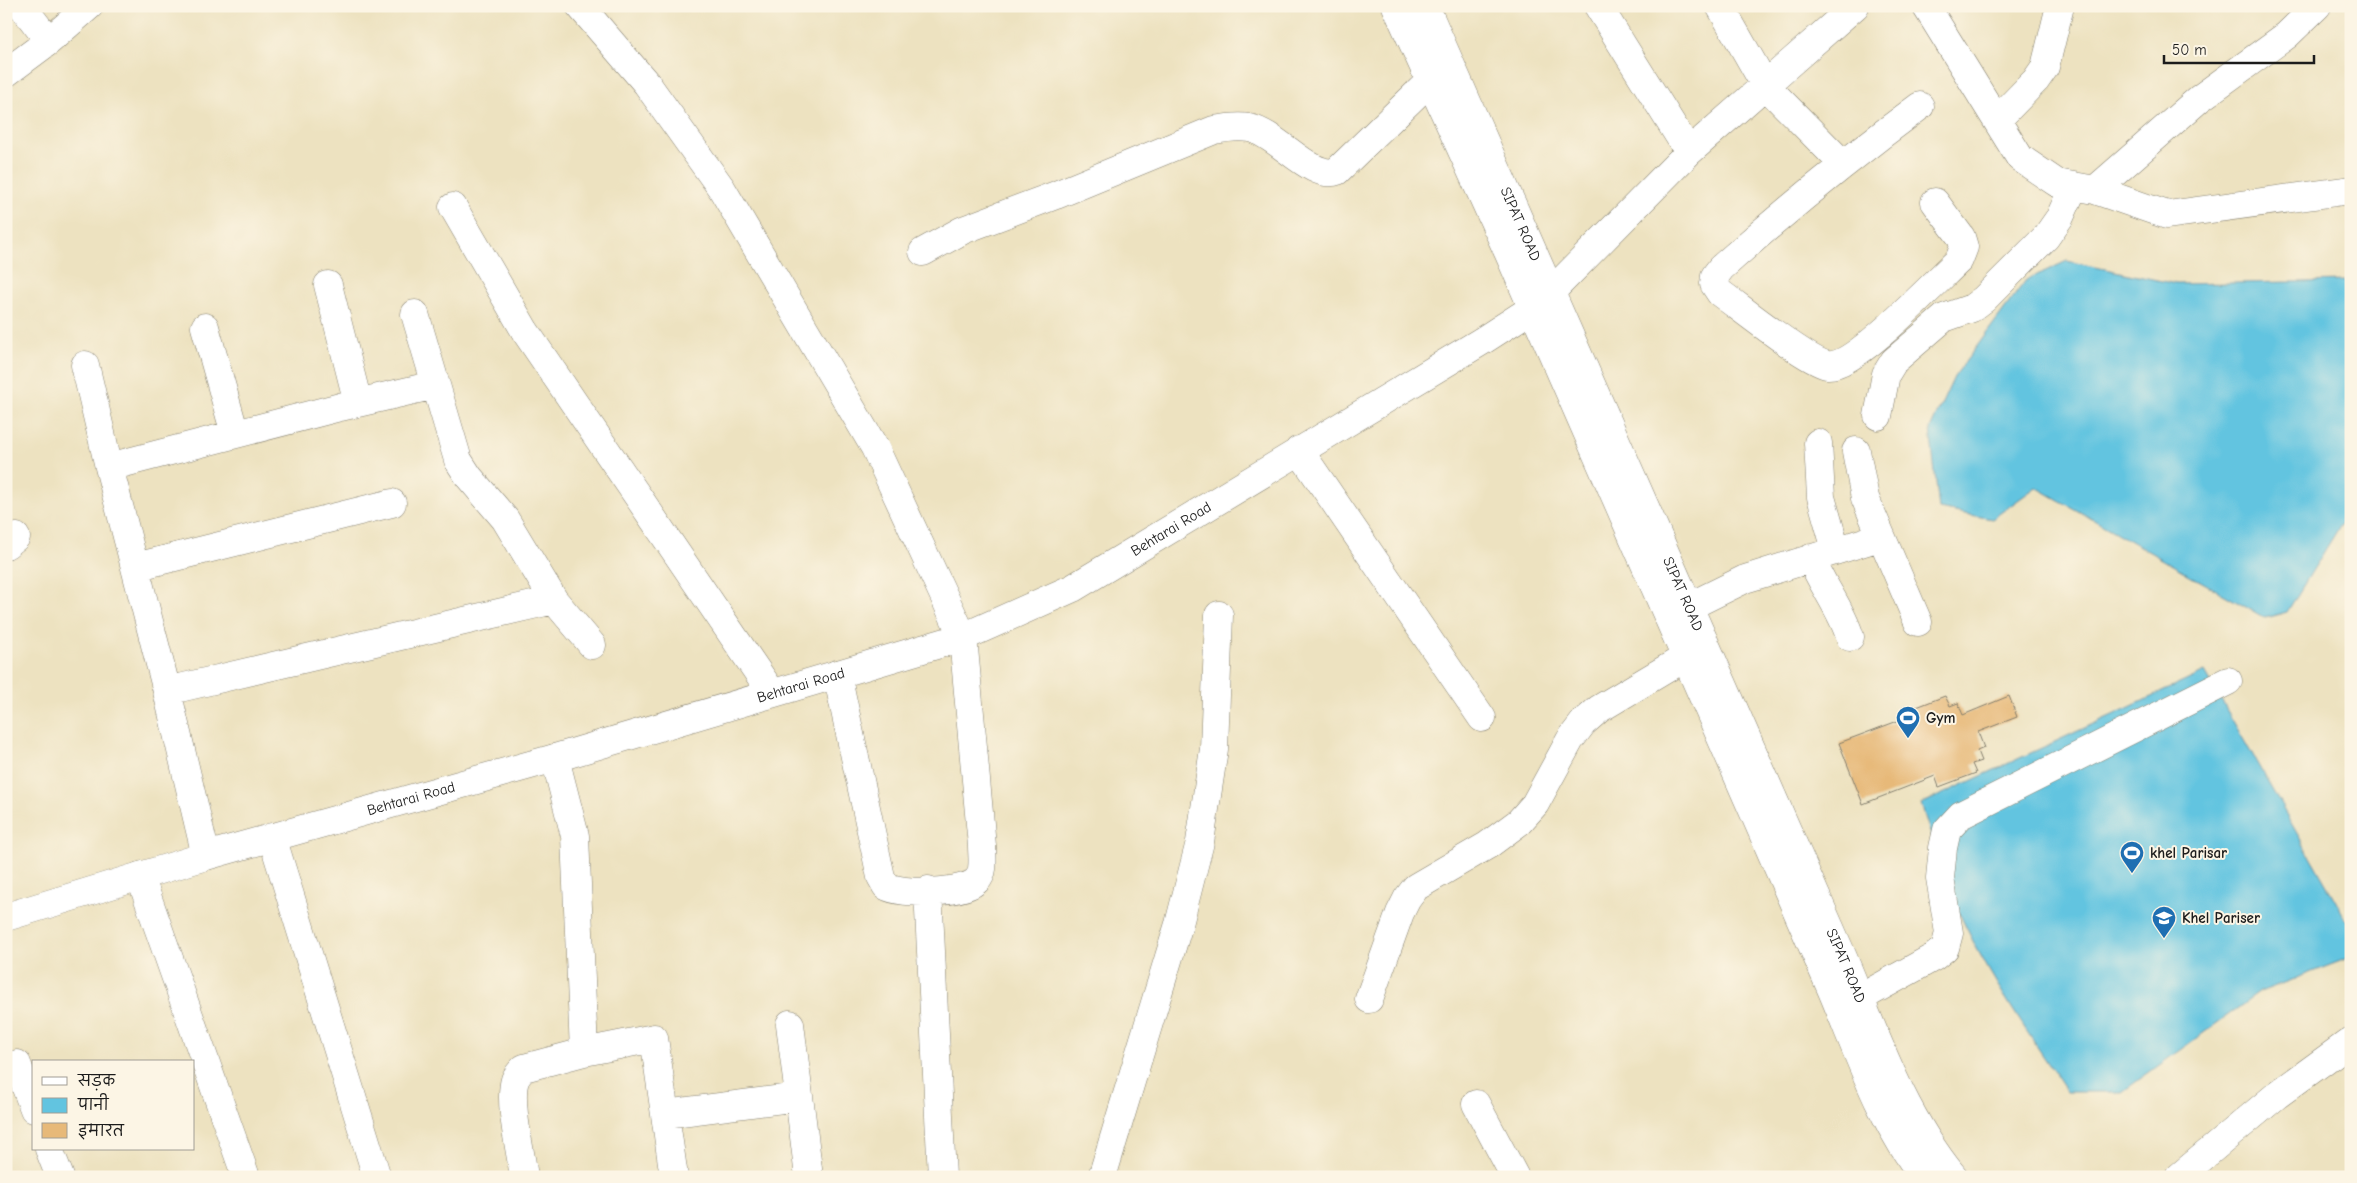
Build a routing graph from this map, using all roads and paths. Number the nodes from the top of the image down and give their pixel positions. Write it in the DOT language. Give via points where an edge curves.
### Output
graph roads {
  1 [pos="22,6"];
  2 [pos="89,6"];
  3 [pos="580,6"];
  4 [pos="1396,6"];
  5 [pos="1425,6"];
  6 [pos="1598,6"];
  7 [pos="1720,6"];
  8 [pos="1855,6"];
  9 [pos="1926,6"];
  10 [pos="2060,6"];
  11 [pos="2317,6"];
  12 [pos="49,41"];
  13 [pos="6,73"];
  14 [pos="1431,80"];
  15 [pos="1765,85"];
  16 [pos="1920,106"];
  17 [pos="1998,119"];
  18 [pos="1688,152"];
  19 [pos="1842,163"];
  20 [pos="2085,188"];
  21 [pos="2351,190"];
  22 [pos="1935,202"];
  23 [pos="453,207"];
  24 [pos="923,252"];
  25 [pos="328,286"];
  26 [pos="1542,301"];
  27 [pos="415,314"];
  28 [pos="205,327"];
  29 [pos="86,364"];
  30 [pos="435,385"];
  31 [pos="358,403"];
  32 [pos="1878,416"];
  33 [pos="235,434"];
  34 [pos="1818,443"];
  35 [pos="1299,450"];
  36 [pos="1856,451"];
  37 [pos="109,467"];
  38 [pos="392,503"];
  39 [pos="1880,537"];
  40 [pos="1823,554"];
  41 [pos="135,567"];
  42 [pos="554,600"];
  43 [pos="1688,607"];
  44 [pos="1219,615"];
  45 [pos="1918,622"];
  46 [pos="963,637"];
  47 [pos="1850,637"];
  48 [pos="592,645"];
  49 [pos="1686,657"];
  50 [pos="837,674"];
  51 [pos="2228,681"];
  52 [pos="168,691"];
  53 [pos="772,693"];
  54 [pos="1482,718"];
  55 [pos="555,758"];
  56 [pos="272,837"];
  57 [pos="206,856"];
  58 [pos="140,876"];
  59 [pos="928,890"];
  60 [pos="6,917"];
  61 [pos="1860,998"];
  62 [pos="1369,999"];
  63 [pos="790,1024"];
  64 [pos="2351,1041"];
  65 [pos="584,1052"];
  66 [pos="17,1064"];
  67 [pos="799,1097"];
  68 [pos="32,1104"];
  69 [pos="1476,1104"];
  70 [pos="665,1114"];
  71 [pos="49,1150"];
  72 [pos="239,1174"];
  73 [pos="60,1177"];
  74 [pos="377,1177"];
  75 [pos="524,1177"];
  76 [pos="674,1177"];
  77 [pos="809,1177"];
  78 [pos="942,1177"];
  79 [pos="1102,1177"];
  80 [pos="1515,1177"];
  81 [pos="1924,1177"];
  82 [pos="1954,1177"];
  83 [pos="2179,1177"];
  1 -- 12 [label="main road"];
  2 -- 12 [label="main road"];
  3 -- 46 [label="main road" via="647,84 722,189 875,448"];
  4 -- 14 [label="main road, SIPAT ROAD"];
  5 -- 26 [label="main road, SIPAT ROAD"];
  6 -- 18 [label="main road"];
  7 -- 15 [label="main road"];
  8 -- 15 [label="main road, Behtarai Road"];
  9 -- 17 [label="main road"];
  10 -- 17 [label="main road" via="2045,67"];
  11 -- 20 [label="main road" via="2287,34"];
  12 -- 13 [label="main road"];
  14 -- 24 [label="main road" via="1338,171 1316,170 1263,133 1229,127 1214,130 1056,196 963,230"];
  14 -- 26 [label="main road, SIPAT ROAD"];
  15 -- 18 [label="main road, Behtarai Road"];
  15 -- 19 [label="main road"];
  16 -- 19 [label="main road"];
  17 -- 20 [label="main road" via="2020,158 2057,183"];
  18 -- 26 [label="main road, Behtarai Road"];
  19 -- 22 [label="main road" via="1715,276 1714,284 1720,293 1816,361 1837,365 1854,356 1959,260 1964,247 1961,237"];
  20 -- 21 [label="main road" via="2167,215"];
  20 -- 32 [label="main road" via="2046,237 1984,300 1944,318 1894,361 1886,374"];
  23 -- 53 [label="main road" via="525,331"];
  25 -- 31 [label="main road"];
  26 -- 35 [label="main road, Behtarai Road"];
  26 -- 43 [label="main road, SIPAT ROAD"];
  26 -- 49 [label="main road, SIPAT ROAD"];
  27 -- 30 [label="main road"];
  28 -- 33 [label="main road"];
  29 -- 37 [label="main road"];
  30 -- 31 [label="main road"];
  30 -- 42 [label="main road" via="458,460 505,519"];
  31 -- 33 [label="main road"];
  33 -- 37 [label="main road"];
  34 -- 40 [label="main road"];
  35 -- 46 [label="main road, Behtarai Road" via="1073,588"];
  35 -- 54 [label="main road"];
  36 -- 39 [label="main road" via="1865,498"];
  37 -- 41 [label="main road"];
  38 -- 41 [label="main road"];
  39 -- 40 [label="main road"];
  39 -- 45 [label="main road"];
  40 -- 43 [label="main road" via="1745,579"];
  40 -- 47 [label="main road" via="1818,576 1845,620"];
  41 -- 52 [label="main road"];
  42 -- 48 [label="main road"];
  42 -- 52 [label="main road"];
  43 -- 61 [label="main road, SIPAT ROAD"];
  44 -- 79 [label="main road" via="1214,749 1200,842 1179,924"];
  46 -- 50 [label="main road, Behtarai Road"];
  46 -- 59 [label="main road" via="982,872 978,880 956,890"];
  49 -- 62 [label="main road" via="1599,709 1583,723 1570,740 1544,790 1519,822 1488,845 1416,887 1400,913"];
  49 -- 81 [label="main road, SIPAT ROAD" via="1880,1105 1907,1156"];
  50 -- 53 [label="main road, Behtarai Road"];
  50 -- 59 [label="main road" via="881,877 891,889"];
  51 -- 61 [label="main road" via="1961,815 1946,830 1943,848 1940,878 1949,933 1945,948"];
  52 -- 57 [label="main road"];
  53 -- 55 [label="main road, Behtarai Road"];
  55 -- 56 [label="main road, Behtarai Road"];
  55 -- 65 [label="main road" via="575,836"];
  56 -- 57 [label="main road, Behtarai Road"];
  56 -- 74 [label="main road"];
  57 -- 58 [label="main road, Behtarai Road"];
  58 -- 60 [label="main road, Behtarai Road"];
  58 -- 72 [label="main road"];
  59 -- 78 [label="main road"];
  61 -- 82 [label="main road, SIPAT ROAD" via="1895,1080 1938,1157"];
  63 -- 67 [label="main road"];
  64 -- 83 [label="main road" via="2277,1095"];
  65 -- 70 [label="main road" via="654,1038"];
  65 -- 75 [label="main road" via="524,1068 517,1075 513,1090 514,1110"];
  66 -- 68 [label="main road"];
  67 -- 70 [label="main road"];
  67 -- 77 [label="main road"];
  69 -- 80 [label="main road"];
  70 -- 76 [label="main road"];
  71 -- 73 [label="main road"];
}
